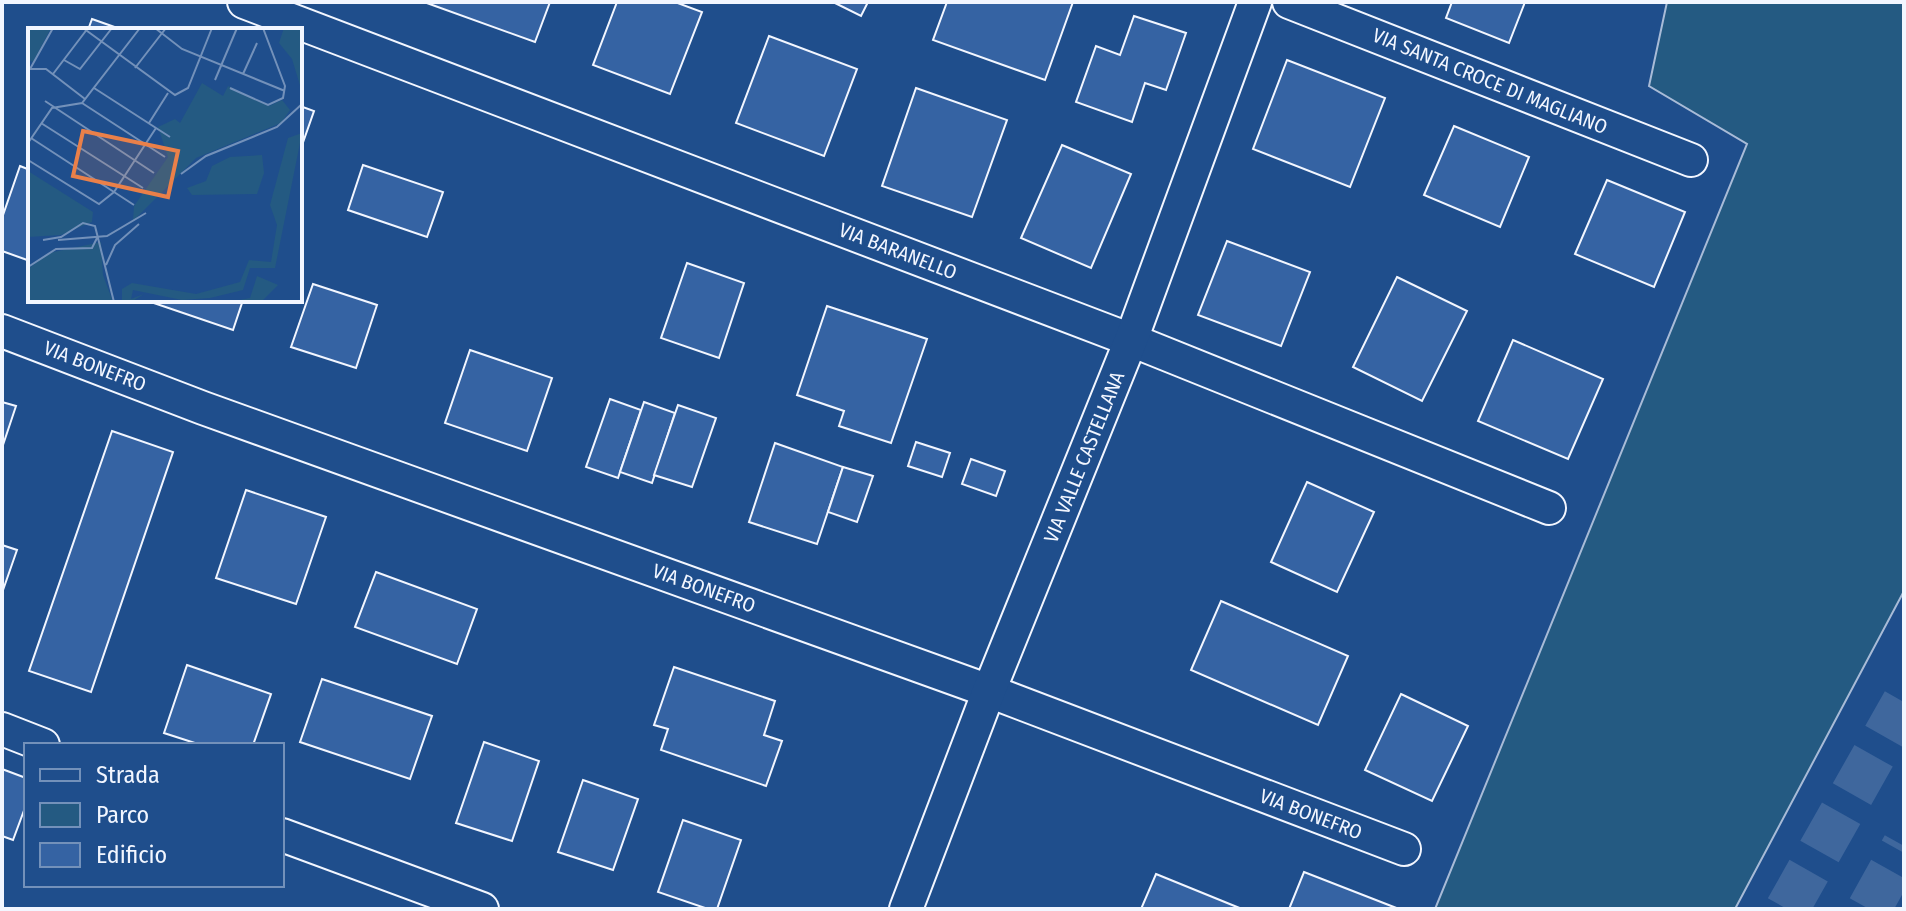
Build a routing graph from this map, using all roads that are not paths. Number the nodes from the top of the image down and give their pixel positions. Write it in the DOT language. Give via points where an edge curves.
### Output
graph roads {
  1 [pos="244,2"];
  2 [pos="1255,2"];
  3 [pos="1289,2"];
  4 [pos="1691,160"];
  5 [pos="2,331"];
  6 [pos="1131,340"];
  7 [pos="1549,508"];
  8 [pos="989,691"];
  9 [pos="2,729"];
  10 [pos="38,743"];
  11 [pos="284,836"];
  12 [pos="1404,849"];
  13 [pos="482,909"];
  14 [pos="906,909"];
  1 -- 6 [label="street, VIA BARANELLO"];
  2 -- 6 [label="street, VIA VALLE CASTELLANA"];
  3 -- 4 [label="street, VIA SANTA CROCE DI MAGLIANO"];
  5 -- 8 [label="street, VIA BONEFRO"];
  6 -- 7 [label="street, VIA BARANELLO"];
  6 -- 8 [label="street, VIA VALLE CASTELLANA"];
  8 -- 12 [label="street, VIA BONEFRO"];
  8 -- 14 [label="street, VIA VALLE CASTELLANA"];
  9 -- 10 [label="street"];
  11 -- 13 [label="street"];
}
